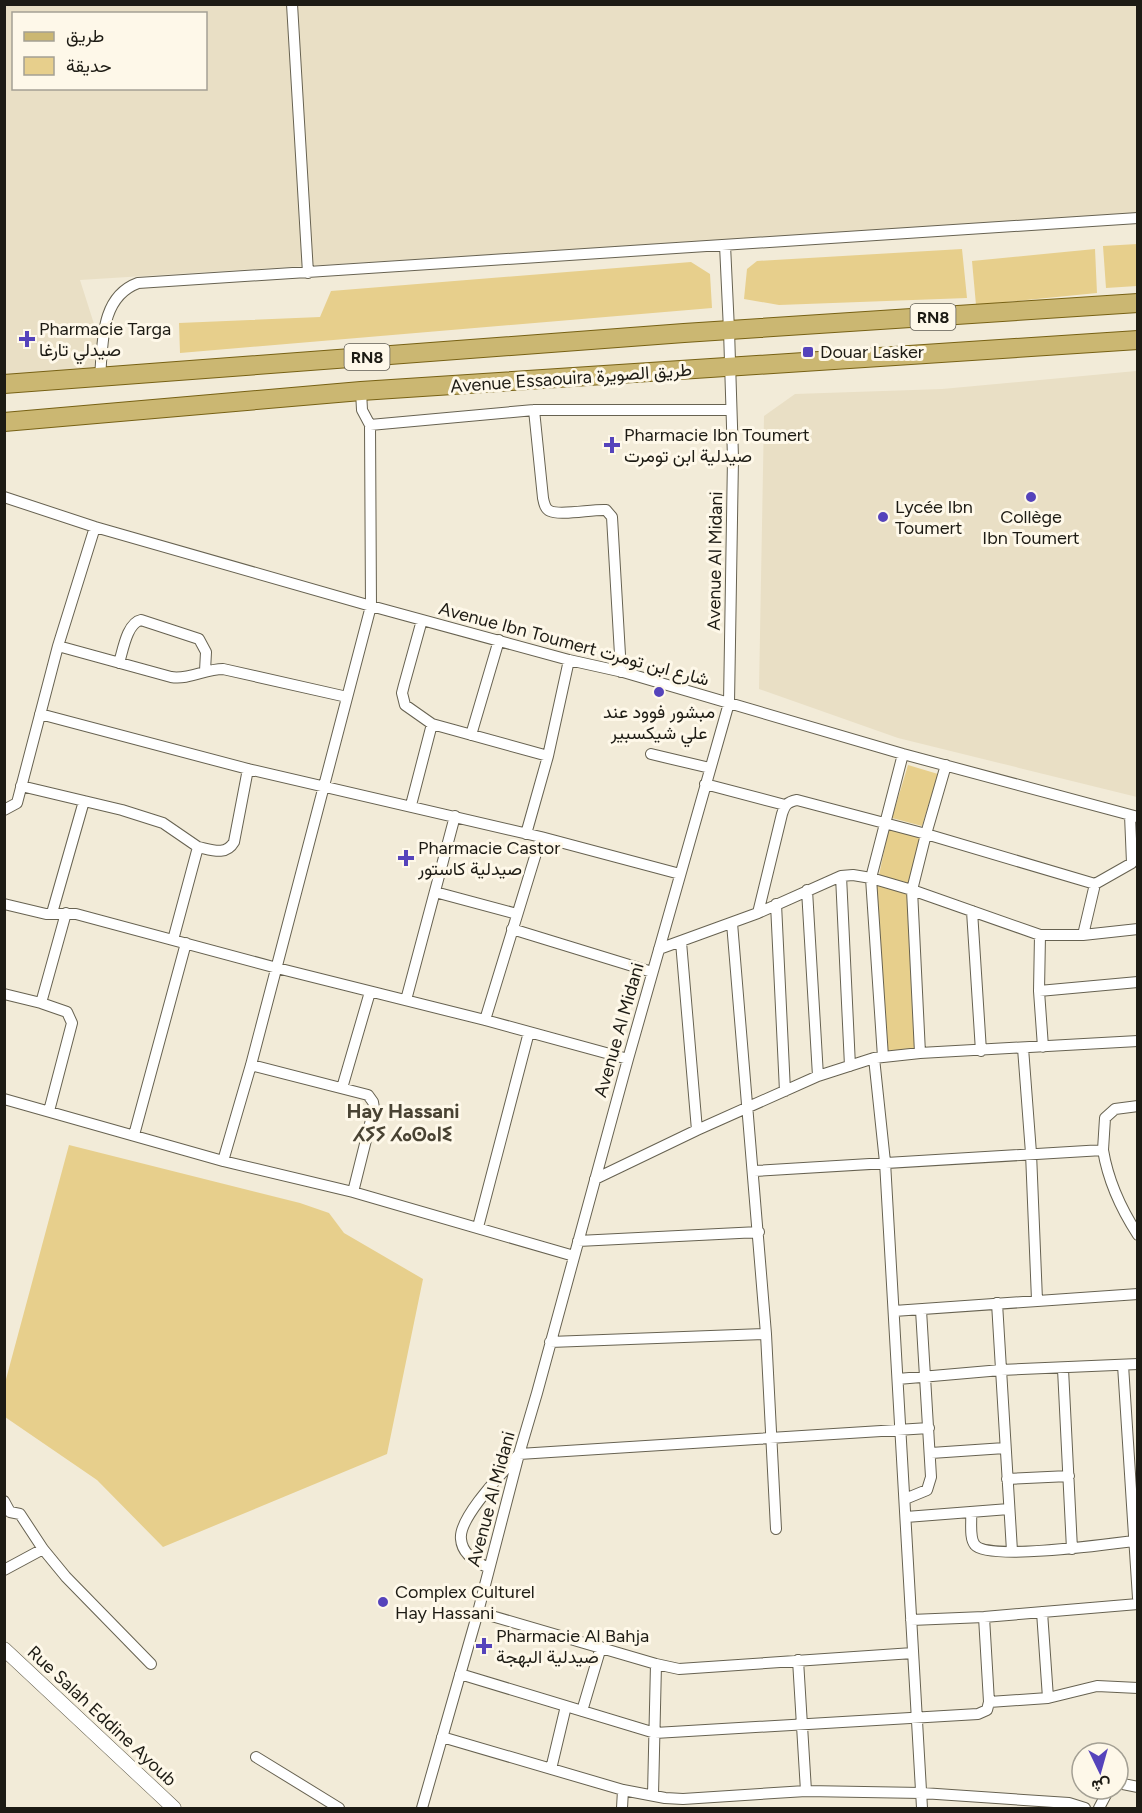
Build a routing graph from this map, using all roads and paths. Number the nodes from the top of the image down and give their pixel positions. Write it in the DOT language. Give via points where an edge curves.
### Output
graph roads {
  1 [pos="292,4"];
  2 [pos="1137,218"];
  3 [pos="724,244"];
  4 [pos="308,273"];
  5 [pos="1137,303"];
  6 [pos="729,330"];
  7 [pos="1137,340"];
  8 [pos="731,368"];
  9 [pos="100,377"];
  10 [pos="4,384"];
  11 [pos="361,391"];
  12 [pos="534,410"];
  13 [pos="731,410"];
  14 [pos="4,422"];
  15 [pos="370,425"];
  16 [pos="4,497"];
  17 [pos="95,527"];
  18 [pos="371,606"];
  19 [pos="422,620"];
  20 [pos="499,640"];
  21 [pos="58,646"];
  22 [pos="569,660"];
  23 [pos="119,663"];
  24 [pos="206,671"];
  25 [pos="621,672"];
  26 [pos="346,697"];
  27 [pos="729,704"];
  28 [pos="39,714"];
  29 [pos="432,724"];
  30 [pos="471,735"];
  31 [pos="651,754"];
  32 [pos="903,754"];
  33 [pos="548,756"];
  34 [pos="946,765"];
  35 [pos="710,768"];
  36 [pos="248,770"];
  37 [pos="705,784"];
  38 [pos="21,786"];
  39 [pos="324,788"];
  40 [pos="84,801"];
  41 [pos="411,805"];
  42 [pos="785,805"];
  43 [pos="4,810"];
  44 [pos="455,816"];
  45 [pos="1134,816"];
  46 [pos="885,822"];
  47 [pos="525,834"];
  48 [pos="926,834"];
  49 [pos="541,837"];
  50 [pos="198,847"];
  51 [pos="680,874"];
  52 [pos="841,876"];
  53 [pos="871,878"];
  54 [pos="1095,884"];
  55 [pos="807,890"];
  56 [pos="912,890"];
  57 [pos="435,892"];
  58 [pos="4,904"];
  59 [pos="776,904"];
  60 [pos="972,911"];
  61 [pos="52,913"];
  62 [pos="66,913"];
  63 [pos="758,913"];
  64 [pos="517,915"];
  65 [pos="732,922"];
  66 [pos="1137,928"];
  67 [pos="512,929"];
  68 [pos="1083,935"];
  69 [pos="1040,936"];
  70 [pos="173,940"];
  71 [pos="681,942"];
  72 [pos="186,943"];
  73 [pos="658,949"];
  74 [pos="276,968"];
  75 [pos="652,972"];
  76 [pos="1137,982"];
  77 [pos="1039,991"];
  78 [pos="370,992"];
  79 [pos="4,994"];
  80 [pos="406,1000"];
  81 [pos="41,1003"];
  82 [pos="485,1020"];
  83 [pos="529,1032"];
  84 [pos="1137,1041"];
  85 [pos="1043,1047"];
  86 [pos="1023,1048"];
  87 [pos="981,1051"];
  88 [pos="920,1053"];
  89 [pos="879,1058"];
  90 [pos="628,1059"];
  91 [pos="252,1065"];
  92 [pos="850,1066"];
  93 [pos="818,1076"];
  94 [pos="342,1088"];
  95 [pos="785,1090"];
  96 [pos="4,1099"];
  97 [pos="1137,1106"];
  98 [pos="748,1107"];
  99 [pos="49,1111"];
  100 [pos="697,1130"];
  101 [pos="134,1135"];
  102 [pos="1103,1150"];
  103 [pos="1031,1153"];
  104 [pos="223,1161"];
  105 [pos="885,1162"];
  106 [pos="754,1171"];
  107 [pos="595,1179"];
  108 [pos="353,1192"];
  109 [pos="478,1227"];
  110 [pos="759,1232"];
  111 [pos="1137,1235"];
  112 [pos="578,1241"];
  113 [pos="573,1256"];
  114 [pos="1137,1294"];
  115 [pos="1037,1300"];
  116 [pos="997,1303"];
  117 [pos="921,1310"];
  118 [pos="894,1311"];
  119 [pos="766,1334"];
  120 [pos="550,1342"];
  121 [pos="1137,1364"];
  122 [pos="1123,1365"];
  123 [pos="1063,1369"];
  124 [pos="1001,1370"];
  125 [pos="925,1377"];
  126 [pos="898,1379"];
  127 [pos="929,1428"];
  128 [pos="901,1431"];
  129 [pos="773,1438"];
  130 [pos="1005,1448"];
  131 [pos="931,1453"];
  132 [pos="519,1454"];
  133 [pos="1069,1476"];
  134 [pos="1007,1479"];
  135 [pos="905,1499"];
  136 [pos="4,1501"];
  137 [pos="1009,1509"];
  138 [pos="972,1513"];
  139 [pos="906,1518"];
  140 [pos="777,1529"];
  141 [pos="1134,1541"];
  142 [pos="43,1549"];
  143 [pos="1072,1549"];
  144 [pos="1012,1551"];
  145 [pos="489,1568"];
  146 [pos="4,1570"];
  147 [pos="1137,1598"];
  148 [pos="1137,1604"];
  149 [pos="478,1612"];
  150 [pos="1042,1612"];
  151 [pos="984,1617"];
  152 [pos="911,1620"];
  153 [pos="601,1647"];
  154 [pos="4,1649"];
  155 [pos="913,1653"];
  156 [pos="798,1660"];
  157 [pos="151,1664"];
  158 [pos="656,1664"];
  159 [pos="460,1674"];
  160 [pos="1137,1688"];
  161 [pos="1048,1698"];
  162 [pos="989,1702"];
  163 [pos="566,1706"];
  164 [pos="582,1711"];
  165 [pos="917,1719"];
  166 [pos="801,1726"];
  167 [pos="655,1733"];
  168 [pos="442,1737"];
  169 [pos="256,1757"];
  170 [pos="551,1769"];
  171 [pos="623,1790"];
  172 [pos="806,1791"];
  173 [pos="922,1793"];
  174 [pos="653,1795"];
  175 [pos="684,1804"];
  176 [pos="1020,1804"];
  177 [pos="174,1809"];
  178 [pos="339,1809"];
  179 [pos="422,1809"];
  180 [pos="622,1809"];
  181 [pos="922,1809"];
  182 [pos="1085,1809"];
  1 -- 4 [label="street"];
  2 -- 3 [label="street"];
  3 -- 4 [label="street"];
  3 -- 6 [label="street, Avenue Al Midani"];
  4 -- 9 [label="street" via="152,282 128,287 119,294 108,314"];
  5 -- 6 [label="main road, Avenue Essaouira طريق الصويرة / RN8"];
  6 -- 8 [label="street, Avenue Al Midani"];
  6 -- 9 [label="main road, Avenue Essaouira طريق الصويرة / RN8"];
  7 -- 8 [label="main road, Avenue Essaouira طريق الصويرة / RN8"];
  8 -- 11 [label="main road, Avenue Essaouira طريق الصويرة / RN8"];
  8 -- 13 [label="street, Avenue Al Midani"];
  9 -- 10 [label="main road, Avenue Essaouira طريق الصويرة / RN8"];
  11 -- 14 [label="main road, Avenue Essaouira طريق الصويرة / RN8"];
  11 -- 15 [label="street" via="362,410"];
  12 -- 13 [label="street"];
  12 -- 15 [label="street"];
  12 -- 25 [label="street" via="546,507 560,512 606,510 612,517"];
  13 -- 27 [label="street, Avenue Al Midani"];
  15 -- 18 [label="street"];
  16 -- 17 [label="street, Avenue Ibn Toumert شارع ابن تومرت"];
  17 -- 18 [label="street, Avenue Ibn Toumert شارع ابن تومرت"];
  17 -- 21 [label="street"];
  18 -- 19 [label="street, Avenue Ibn Toumert شارع ابن تومرت"];
  18 -- 26 [label="street"];
  19 -- 20 [label="street, Avenue Ibn Toumert شارع ابن تومرت"];
  19 -- 29 [label="street" via="402,693 405,705"];
  20 -- 22 [label="street, Avenue Ibn Toumert شارع ابن تومرت"];
  20 -- 30 [label="street"];
  21 -- 23 [label="street"];
  21 -- 28 [label="street"];
  22 -- 25 [label="street, Avenue Ibn Toumert شارع ابن تومرت"];
  22 -- 33 [label="street"];
  23 -- 24 [label="street" via="179,678"];
  23 -- 24 [label="street" via="131,626 141,620 199,639 206,652"];
  24 -- 26 [label="street" via="223,669"];
  25 -- 27 [label="street, Avenue Ibn Toumert شارع ابن تومرت"];
  26 -- 39 [label="street"];
  27 -- 32 [label="street, Avenue Ibn Toumert شارع ابن تومرت"];
  27 -- 35 [label="street, Avenue Al Midani"];
  28 -- 36 [label="street"];
  28 -- 38 [label="street"];
  29 -- 30 [label="street"];
  29 -- 41 [label="street"];
  30 -- 33 [label="street"];
  31 -- 35 [label="street"];
  32 -- 34 [label="street, Avenue Ibn Toumert شارع ابن تومرت"];
  32 -- 46 [label="street"];
  33 -- 47 [label="street"];
  34 -- 45 [label="street, Avenue Ibn Toumert شارع ابن تومرت"];
  34 -- 48 [label="street"];
  35 -- 37 [label="street, Avenue Al Midani"];
  36 -- 39 [label="street"];
  36 -- 50 [label="street" via="232,846 224,851"];
  37 -- 42 [label="street"];
  37 -- 51 [label="street, Avenue Al Midani"];
  38 -- 40 [label="street"];
  38 -- 43 [label="street" via="17,803"];
  39 -- 41 [label="street"];
  39 -- 74 [label="street"];
  40 -- 50 [label="street" via="164,823"];
  40 -- 61 [label="street"];
  41 -- 44 [label="street"];
  42 -- 46 [label="street" via="796,800"];
  42 -- 63 [label="street"];
  44 -- 47 [label="street"];
  44 -- 57 [label="street"];
  45 -- 54 [label="street" via="1132,862"];
  46 -- 48 [label="street"];
  46 -- 53 [label="street"];
  47 -- 49 [label="street"];
  48 -- 54 [label="street"];
  48 -- 56 [label="street"];
  49 -- 51 [label="street"];
  49 -- 64 [label="street"];
  50 -- 70 [label="street"];
  51 -- 73 [label="street, Avenue Al Midani"];
  52 -- 53 [label="street"];
  52 -- 55 [label="street"];
  52 -- 92 [label="street"];
  53 -- 56 [label="street"];
  53 -- 89 [label="street"];
  54 -- 68 [label="street"];
  55 -- 59 [label="street"];
  55 -- 93 [label="street"];
  56 -- 60 [label="street"];
  56 -- 88 [label="street"];
  57 -- 64 [label="street"];
  57 -- 80 [label="street"];
  58 -- 61 [label="street"];
  59 -- 63 [label="street"];
  59 -- 95 [label="street"];
  60 -- 69 [label="street"];
  60 -- 87 [label="street"];
  61 -- 62 [label="street"];
  62 -- 70 [label="street"];
  62 -- 81 [label="street"];
  63 -- 65 [label="street"];
  64 -- 67 [label="street"];
  65 -- 71 [label="street"];
  65 -- 98 [label="street"];
  66 -- 68 [label="street"];
  67 -- 75 [label="street"];
  67 -- 82 [label="street"];
  68 -- 69 [label="street"];
  69 -- 77 [label="street"];
  70 -- 72 [label="street"];
  71 -- 73 [label="street"];
  71 -- 100 [label="street"];
  72 -- 74 [label="street"];
  72 -- 101 [label="street"];
  73 -- 75 [label="street, Avenue Al Midani"];
  74 -- 78 [label="street"];
  74 -- 91 [label="street"];
  75 -- 90 [label="street, Avenue Al Midani"];
  76 -- 77 [label="street"];
  77 -- 85 [label="street"];
  78 -- 80 [label="street"];
  78 -- 94 [label="street"];
  79 -- 81 [label="street"];
  80 -- 82 [label="street"];
  81 -- 99 [label="street" via="67,1012 72,1023"];
  82 -- 83 [label="street"];
  83 -- 90 [label="street"];
  83 -- 109 [label="street"];
  84 -- 85 [label="street"];
  85 -- 86 [label="street"];
  86 -- 87 [label="street"];
  86 -- 103 [label="street"];
  87 -- 88 [label="street"];
  88 -- 89 [label="street"];
  89 -- 92 [label="street"];
  89 -- 105 [label="street"];
  90 -- 107 [label="street, Avenue Al Midani"];
  91 -- 94 [label="street"];
  91 -- 104 [label="street"];
  92 -- 93 [label="street"];
  93 -- 95 [label="street"];
  94 -- 108 [label="street" via="368,1095 374,1108"];
  95 -- 98 [label="street"];
  96 -- 99 [label="street"];
  97 -- 102 [label="street" via="1115,1109 1104,1118"];
  98 -- 100 [label="street"];
  98 -- 106 [label="street"];
  99 -- 101 [label="street"];
  100 -- 107 [label="street"];
  101 -- 104 [label="street"];
  102 -- 103 [label="street"];
  102 -- 111 [label="street" via="1119,1202"];
  103 -- 105 [label="street"];
  103 -- 115 [label="street"];
  104 -- 108 [label="street"];
  105 -- 106 [label="street"];
  105 -- 118 [label="street"];
  106 -- 110 [label="street"];
  107 -- 112 [label="street, Avenue Al Midani"];
  108 -- 109 [label="street"];
  109 -- 113 [label="street"];
  110 -- 112 [label="street"];
  110 -- 119 [label="street"];
  112 -- 113 [label="street, Avenue Al Midani"];
  113 -- 120 [label="street, Avenue Al Midani"];
  114 -- 115 [label="street"];
  115 -- 116 [label="street"];
  116 -- 117 [label="street"];
  116 -- 124 [label="street"];
  117 -- 118 [label="street"];
  117 -- 125 [label="street"];
  118 -- 126 [label="street"];
  119 -- 120 [label="street"];
  119 -- 129 [label="street"];
  120 -- 132 [label="street, Avenue Al Midani"];
  121 -- 122 [label="street"];
  122 -- 123 [label="street"];
  122 -- 141 [label="street"];
  123 -- 124 [label="street"];
  123 -- 133 [label="street"];
  124 -- 125 [label="street"];
  124 -- 130 [label="street"];
  125 -- 126 [label="street"];
  125 -- 127 [label="street"];
  126 -- 128 [label="street"];
  127 -- 128 [label="street"];
  127 -- 131 [label="street"];
  128 -- 129 [label="street"];
  128 -- 135 [label="street"];
  129 -- 132 [label="street"];
  129 -- 140 [label="street"];
  130 -- 131 [label="street"];
  130 -- 134 [label="street"];
  131 -- 135 [label="street" via="929,1487"];
  132 -- 145 [label="street, Avenue Al Midani"];
  132 -- 145 [label="street" via="464,1522 461,1539 467,1553"];
  133 -- 134 [label="street"];
  133 -- 143 [label="street"];
  134 -- 137 [label="street"];
  135 -- 139 [label="street"];
  136 -- 142 [label="street" via="10,1512 20,1514"];
  137 -- 138 [label="street"];
  137 -- 144 [label="street"];
  138 -- 139 [label="street"];
  138 -- 144 [label="street" via="972,1539 977,1547"];
  139 -- 152 [label="street"];
  141 -- 143 [label="street"];
  141 -- 147 [label="street"];
  142 -- 146 [label="street"];
  142 -- 157 [label="street"];
  143 -- 144 [label="street"];
  145 -- 149 [label="street, Avenue Al Midani"];
  148 -- 150 [label="street"];
  149 -- 153 [label="street"];
  149 -- 159 [label="street, Avenue Al Midani"];
  150 -- 151 [label="street"];
  150 -- 161 [label="street"];
  151 -- 152 [label="street"];
  151 -- 162 [label="street"];
  152 -- 155 [label="street"];
  153 -- 158 [label="street"];
  153 -- 164 [label="street"];
  154 -- 177 [label="street, Rue Salah Eddine Ayoub"];
  155 -- 156 [label="street"];
  155 -- 165 [label="street"];
  156 -- 158 [label="street" via="679,1669"];
  156 -- 166 [label="street"];
  158 -- 167 [label="street"];
  159 -- 163 [label="street"];
  159 -- 168 [label="street, Avenue Al Midani"];
  160 -- 161 [label="street" via="1097,1686"];
  161 -- 162 [label="street"];
  162 -- 165 [label="street" via="987,1710 978,1714"];
  163 -- 164 [label="street"];
  163 -- 170 [label="street"];
  164 -- 167 [label="street"];
  165 -- 166 [label="street"];
  165 -- 173 [label="street"];
  166 -- 167 [label="street"];
  166 -- 172 [label="street"];
  167 -- 174 [label="street"];
  168 -- 170 [label="street"];
  168 -- 179 [label="street, Avenue Al Midani"];
  169 -- 178 [label="street"];
  170 -- 171 [label="street"];
  171 -- 174 [label="street"];
  171 -- 180 [label="street"];
  172 -- 173 [label="street"];
  172 -- 175 [label="street"];
  173 -- 176 [label="street"];
  173 -- 181 [label="street"];
  174 -- 175 [label="street"];
  176 -- 182 [label="street" via="1069,1803"];
}
